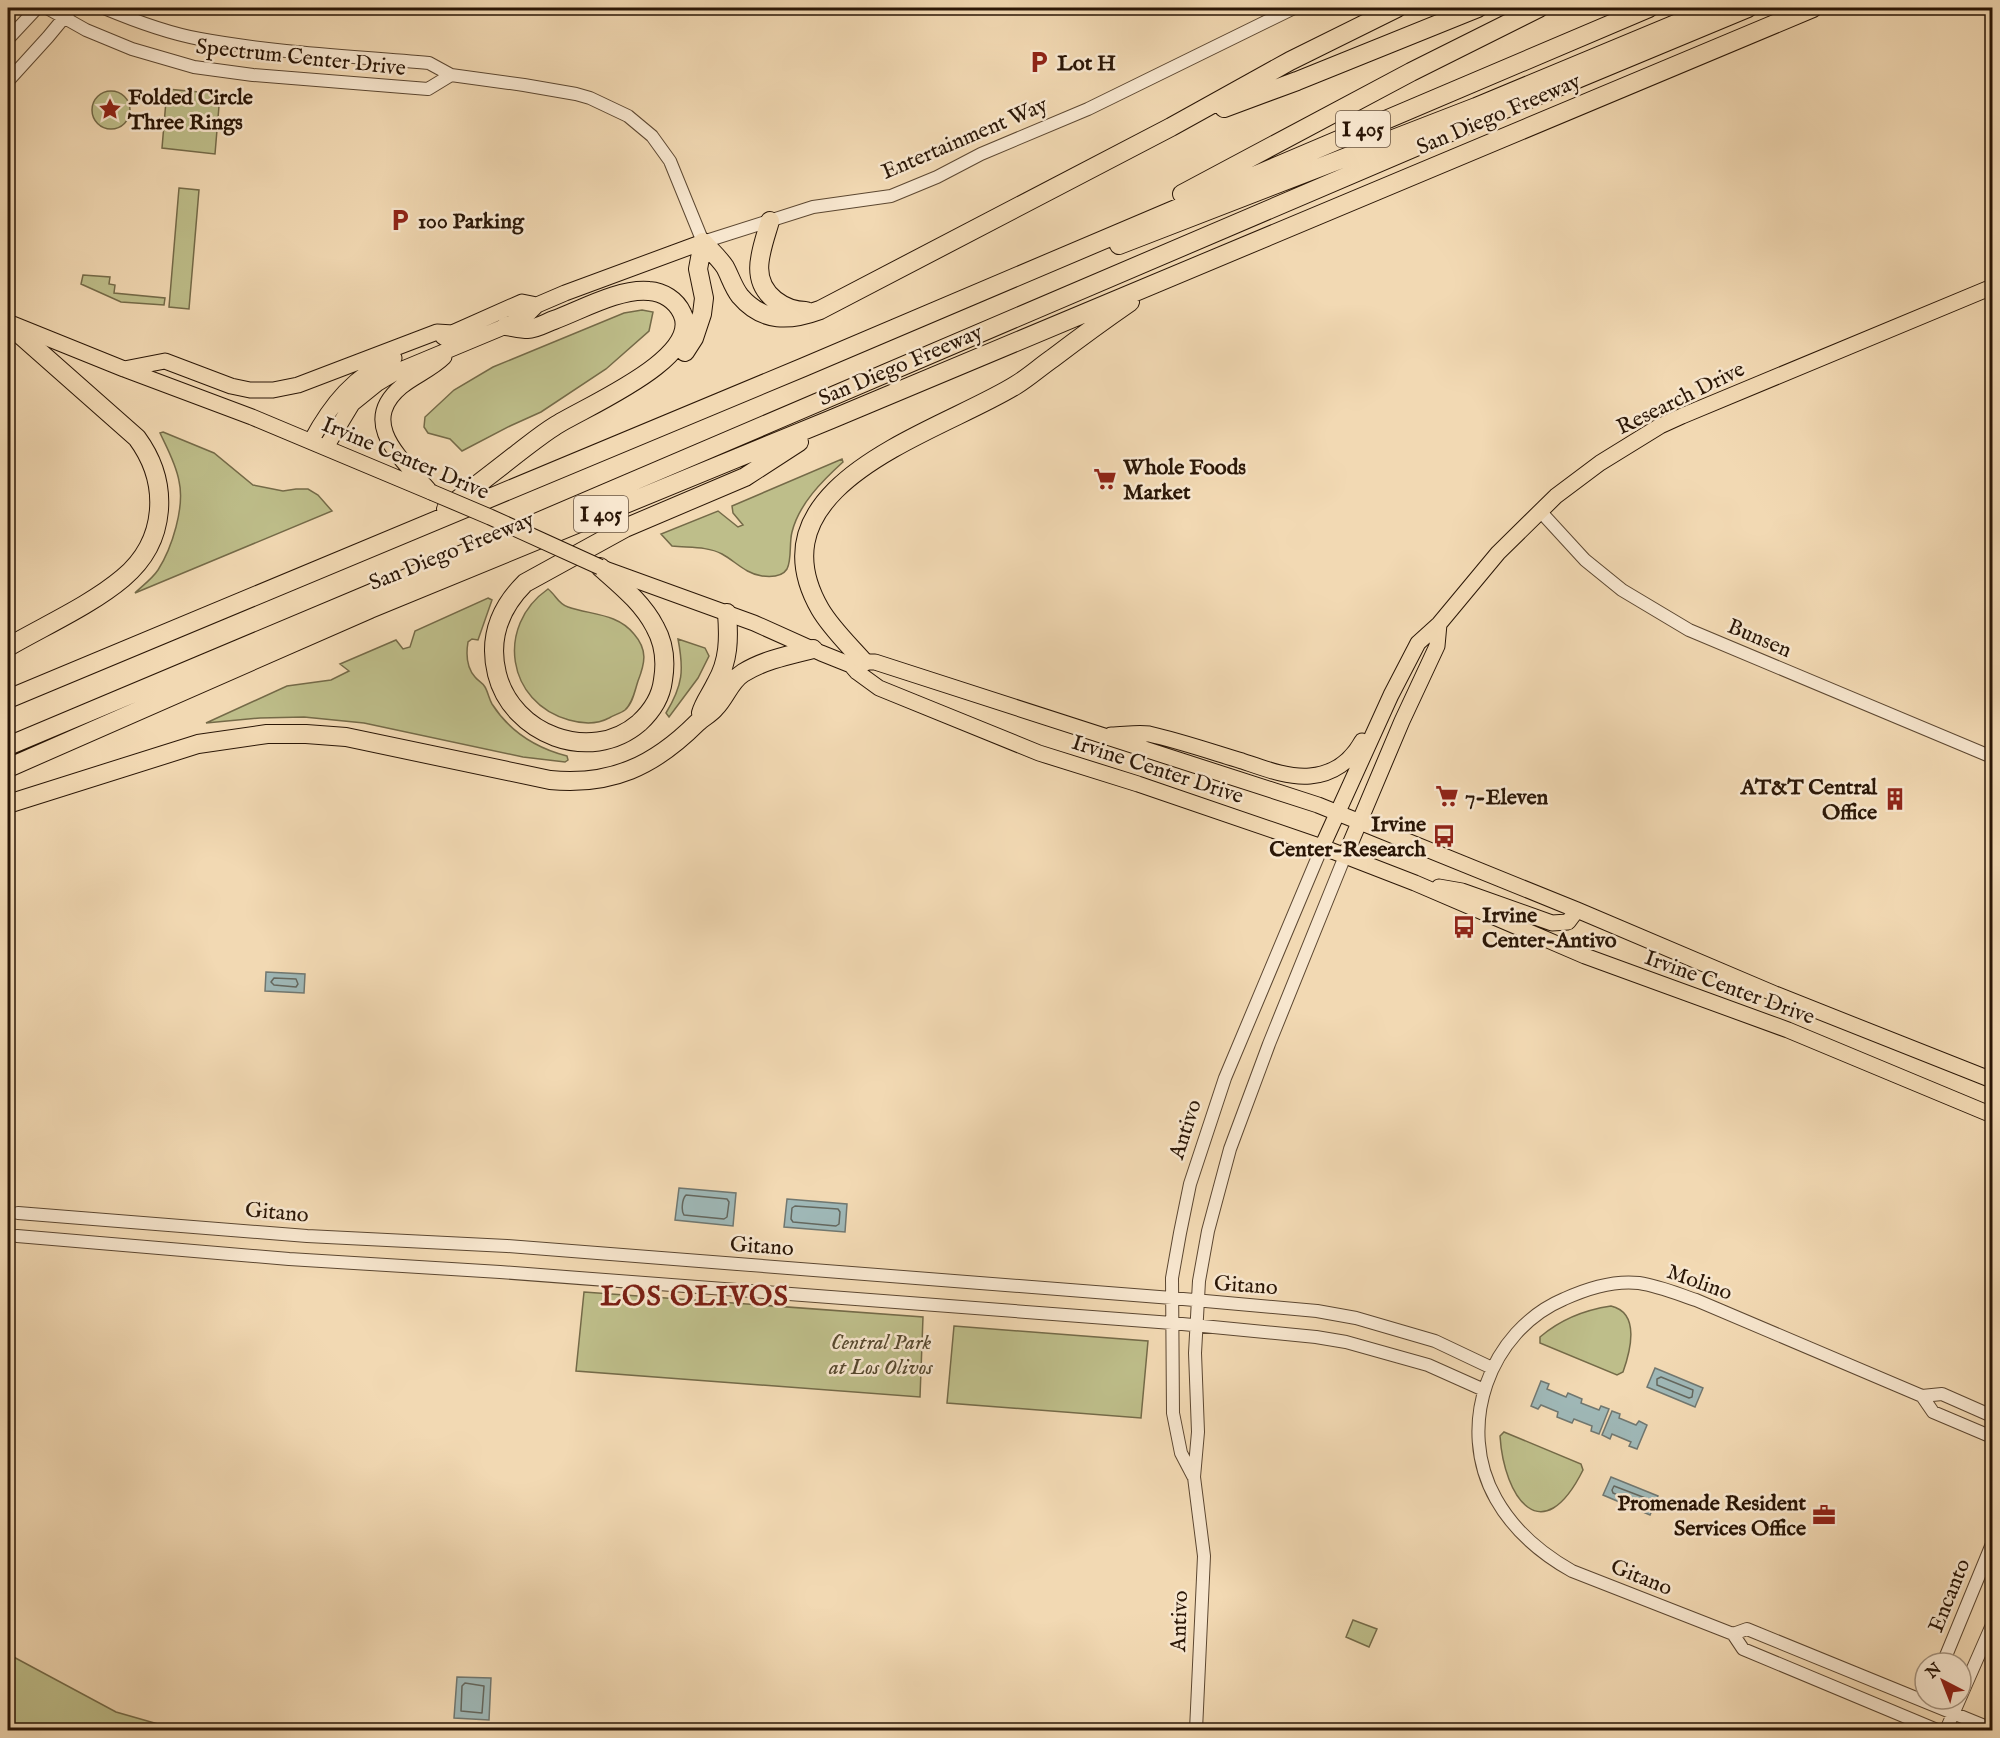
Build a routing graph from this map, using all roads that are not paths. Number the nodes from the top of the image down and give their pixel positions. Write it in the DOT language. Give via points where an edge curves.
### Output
graph roads {
  1 [pos="37,8"];
  2 [pos="47,8"];
  3 [pos="104,8"];
  4 [pos="1294,8"];
  5 [pos="1397,8"];
  6 [pos="1478,8"];
  7 [pos="1539,8"];
  8 [pos="1649,8"];
  9 [pos="1714,8"];
  10 [pos="1748,8"];
  11 [pos="1813,8"];
  12 [pos="68,13"];
  13 [pos="8,39"];
  14 [pos="450,75"];
  15 [pos="8,81"];
  16 [pos="1171,128"];
  17 [pos="770,221"];
  18 [pos="703,242"];
  19 [pos="1077,250"];
  20 [pos="1155,283"];
  21 [pos="1992,287"];
  22 [pos="537,305"];
  23 [pos="820,310"];
  24 [pos="8,323"];
  25 [pos="506,326"];
  26 [pos="453,333"];
  27 [pos="453,348"];
  28 [pos="664,360"];
  29 [pos="804,367"];
  30 [pos="124,369"];
  31 [pos="832,419"];
  32 [pos="311,441"];
  33 [pos="326,447"];
  34 [pos="431,492"];
  35 [pos="1540,511"];
  36 [pos="425,524"];
  37 [pos="600,567"];
  38 [pos="720,611"];
  39 [pos="1439,624"];
  40 [pos="8,646"];
  41 [pos="813,650"];
  42 [pos="858,663"];
  43 [pos="8,699"];
  44 [pos="697,723"];
  45 [pos="1102,736"];
  46 [pos="8,746"];
  47 [pos="1992,758"];
  48 [pos="8,768"];
  49 [pos="8,804"];
  50 [pos="1337,813"];
  51 [pos="1360,822"];
  52 [pos="1322,847"];
  53 [pos="1346,856"];
  54 [pos="1414,883"];
  55 [pos="1577,910"];
  56 [pos="1992,1080"];
  57 [pos="1992,1115"];
  58 [pos="18,1213"];
  59 [pos="17,1236"];
  60 [pos="1172,1298"];
  61 [pos="1197,1301"];
  62 [pos="1172,1323"];
  63 [pos="1197,1326"];
  64 [pos="1488,1379"];
  65 [pos="1922,1396"];
  66 [pos="1992,1416"];
  67 [pos="1992,1437"];
  68 [pos="1194,1477"];
  69 [pos="1992,1544"];
  70 [pos="1992,1625"];
  71 [pos="1733,1634"];
  72 [pos="1948,1651"];
  73 [pos="1913,1695"];
  74 [pos="1924,1711"];
  75 [pos="1949,1711"];
  76 [pos="1955,1714"];
  77 [pos="1920,1723"];
  78 [pos="1992,1729"];
  79 [pos="1196,1731"];
  80 [pos="1937,1731"];
  81 [pos="1946,1731"];
  1 -- 13 [label="street"];
  2 -- 12 [label="street, Spectrum Center Drive"];
  3 -- 14 [label="street, Spectrum Center Drive" via="199,39 429,63"];
  4 -- 17 [label="street, Entertainment Way" via="1088,109 891,196 813,207"];
  5 -- 16 [label="highway" via="1290,61"];
  6 -- 16 [label="highway"];
  7 -- 19 [label="highway"];
  8 -- 19 [label="highway, San Diego Freeway / I 405"];
  9 -- 29 [label="highway" via="1476,107"];
  10 -- 46 [label="highway"];
  11 -- 20 [label="highway, San Diego Freeway / I 405"];
  12 -- 14 [label="street, Spectrum Center Drive" via="86,30 132,49 194,67 428,89"];
  12 -- 15 [label="street"];
  14 -- 18 [label="street, Spectrum Center Drive" via="576,94 628,116 652,136 670,161"];
  16 -- 23 [label="highway"];
  17 -- 18 [label="street, Entertainment Way"];
  17 -- 23 [label="highway" via="758,271 765,290 790,309"];
  18 -- 22 [label="main road, Entertainment Way"];
  18 -- 23 [label="highway" via="724,266 740,296 762,312 789,319"];
  18 -- 28 [label="highway" via="698,269 704,298 698,330 686,351"];
  19 -- 29 [label="highway, San Diego Freeway / I 405"];
  20 -- 31 [label="highway, San Diego Freeway / I 405"];
  20 -- 42 [label="highway" via="1016,385 868,463 831,495 808,534 807,576 821,611"];
  21 -- 35 [label="main road, Research Drive" via="1660,426 1600,463"];
  22 -- 25 [label="main road, Entertainment Way"];
  22 -- 26 [label="main road, Entertainment Way" via="522,302"];
  24 -- 30 [label="main road, Irvine Center Drive"];
  24 -- 40 [label="highway" via="137,438 152,462 160,502 149,544 124,577 93,599"];
  25 -- 27 [label="main road, Entertainment Way"];
  25 -- 28 [label="highway" via="530,330 615,296 649,291 667,296 684,317 682,337"];
  26 -- 30 [label="main road" via="437,332 298,385 262,391 231,386 165,361"];
  26 -- 32 [label="main road, Entertainment Way" via="358,378 330,410"];
  27 -- 33 [label="main road, Entertainment Way" via="398,371 364,393 344,415"];
  27 -- 34 [label="main road" via="434,367 400,388 386,406 382,422 395,450"];
  28 -- 36 [label="highway" via="635,381 554,426"];
  29 -- 36 [label="highway, San Diego Freeway / I 405"];
  30 -- 32 [label="main road, Irvine Center Drive"];
  31 -- 37 [label="highway" via="745,477 625,528 525,583 510,600 497,625 494,649 499,682 527,721 570,741 593,742 626,732 644,719 662,687 665,666 659,634 638,602"];
  31 -- 48 [label="highway, San Diego Freeway / I 405" via="370,609"];
  32 -- 33 [label="main road, Irvine Center Drive"];
  33 -- 34 [label="main road, Irvine Center Drive"];
  34 -- 37 [label="main road, Irvine Center Drive, bridge"];
  35 -- 39 [label="main road, Research Drive" via="1498,553"];
  35 -- 47 [label="street, Bunsen" via="1585,560 1622,590 1689,630"];
  36 -- 43 [label="highway, San Diego Freeway / I 405"];
  37 -- 38 [label="main road, Irvine Center Drive"];
  38 -- 41 [label="main road, Irvine Center Drive"];
  38 -- 44 [label="highway" via="729,640 726,657"];
  39 -- 45 [label="main road" via="1411,644 1388,683 1359,748 1325,774 1288,774 1146,734"];
  39 -- 50 [label="main road, Research Drive" via="1418,643"];
  39 -- 51 [label="main road, Research Drive" via="1437,646"];
  41 -- 42 [label="main road, Irvine Center Drive"];
  41 -- 44 [label="highway" via="744,672 716,708"];
  42 -- 45 [label="main road, Irvine Center Drive" via="875,663"];
  42 -- 52 [label="main road, Irvine Center Drive" via="857,672 879,688 1039,753"];
  44 -- 49 [label="highway" via="653,760 614,776 584,782 530,776 346,737 267,734 198,744"];
  45 -- 50 [label="main road, Irvine Center Drive"];
  50 -- 51 [label="main road, Irvine Center Drive"];
  50 -- 52 [label="main road, Antivo"];
  51 -- 53 [label="main road, Antivo"];
  51 -- 55 [label="main road, Irvine Center Drive"];
  52 -- 53 [label="main road, Irvine Center Drive"];
  52 -- 60 [label="street, Antivo" via="1225,1078 1190,1184 1172,1278"];
  53 -- 54 [label="main road, Irvine Center Drive"];
  53 -- 61 [label="street, Antivo" via="1230,1149 1208,1231"];
  54 -- 55 [label="main road" via="1462,891 1552,923 1568,922"];
  54 -- 57 [label="main road, Irvine Center Drive" via="1585,956 1788,1030"];
  55 -- 56 [label="main road, Irvine Center Drive"];
  58 -- 60 [label="street, Gitano" via="307,1236 507,1246"];
  59 -- 62 [label="street, Gitano" via="267,1258"];
  60 -- 61 [label="street, Gitano"];
  60 -- 62 [label="street, Antivo"];
  61 -- 63 [label="street, Antivo"];
  61 -- 64 [label="street, Gitano" via="1356,1318 1435,1341"];
  62 -- 63 [label="street, Gitano"];
  62 -- 68 [label="street, Antivo" via="1173,1413 1181,1453"];
  63 -- 64 [label="street, Gitano" via="1346,1342"];
  63 -- 68 [label="street, Antivo" via="1198,1432"];
  64 -- 65 [label="street, Molino" via="1514,1334 1546,1306 1599,1286 1638,1283 1696,1300"];
  64 -- 71 [label="street, Gitano" via="1479,1422 1485,1473 1495,1498 1530,1543 1572,1570"];
  65 -- 66 [label="street, Molino" via="1942,1394"];
  65 -- 67 [label="street, Molino" via="1933,1412"];
  68 -- 79 [label="street, Antivo" via="1204,1556"];
  69 -- 72 [label="street, Encanto"];
  70 -- 76 [label="street"];
  71 -- 73 [label="street, Gitano" via="1747,1629"];
  71 -- 77 [label="street, Gitano" via="1743,1649"];
  74 -- 77 [label="street"];
  75 -- 76 [label="street, Gitano"];
  76 -- 78 [label="street, Gitano"];
  76 -- 81 [label="street"];
  77 -- 80 [label="street, Gitano"];
}
